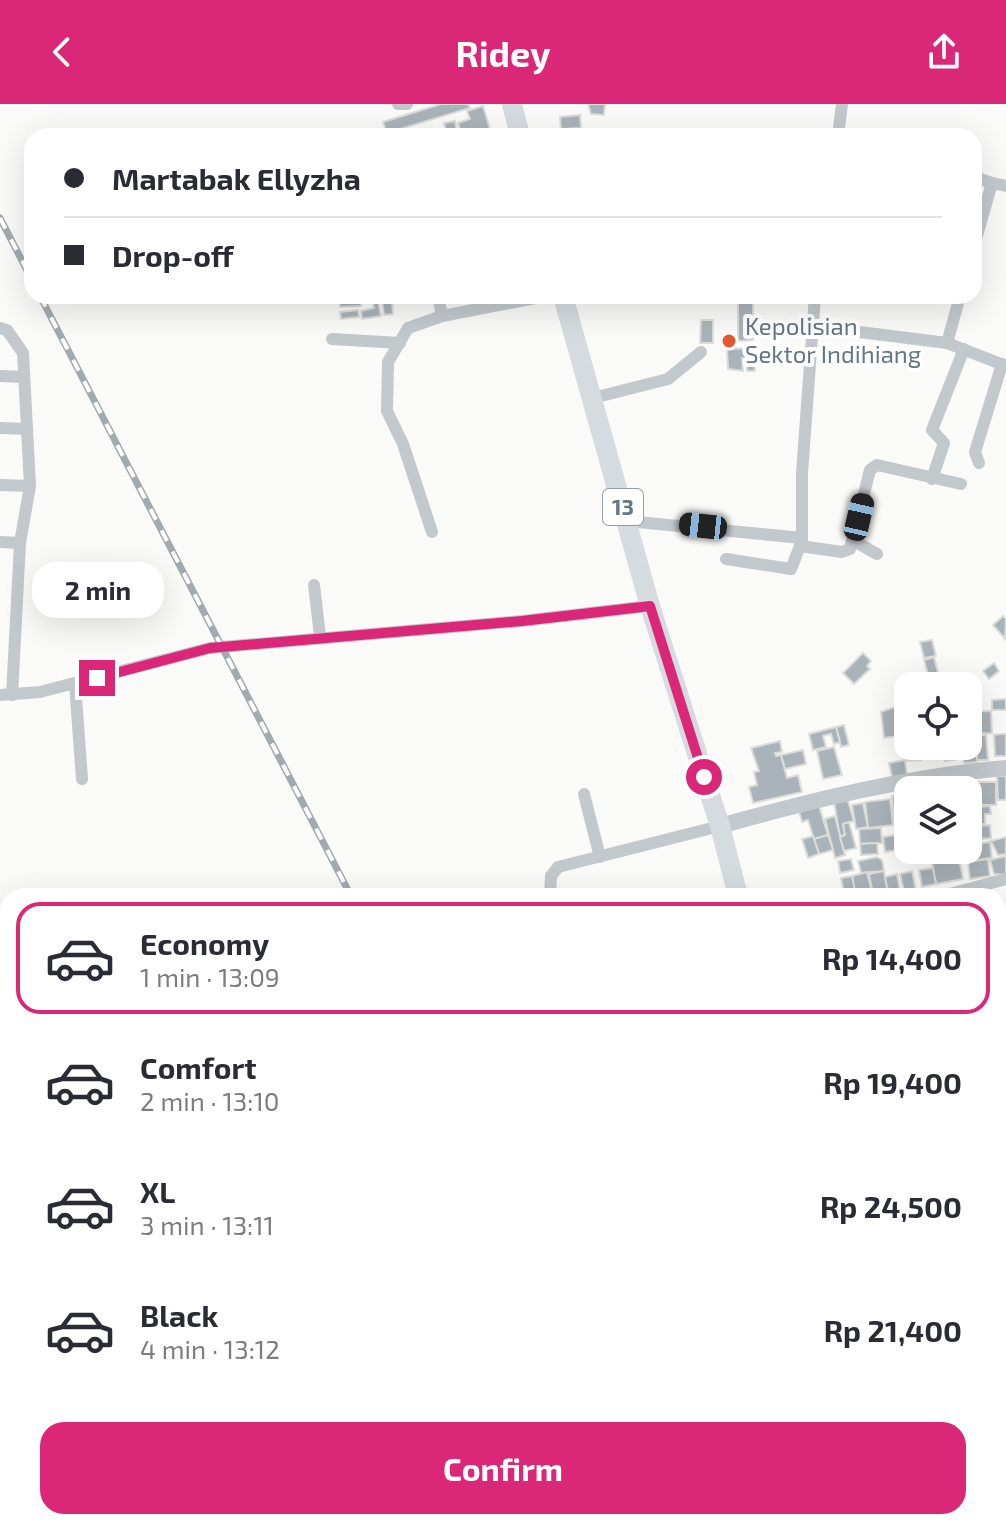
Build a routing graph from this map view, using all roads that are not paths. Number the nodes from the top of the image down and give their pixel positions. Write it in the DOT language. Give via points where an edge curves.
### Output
graph roads {
  1 [pos="398,104"];
  2 [pos="407,104"];
  3 [pos="512,104"];
  4 [pos="842,104"];
  5 [pos="518,128"];
  6 [pos="839,128"];
  7 [pos="982,180"];
  8 [pos="992,183"];
  9 [pos="1006,186"];
  10 [pos="982,218"];
  11 [pos="440,304"];
  12 [pos="504,304"];
  13 [pos="565,304"];
  14 [pos="814,304"];
  15 [pos="958,304"];
  16 [pos="442,316"];
  17 [pos="812,326"];
  18 [pos="0,328"];
  19 [pos="332,339"];
  20 [pos="400,343"];
  21 [pos="947,343"];
  22 [pos="964,349"];
  23 [pos="701,352"];
  24 [pos="1004,365"];
  25 [pos="0,376"];
  26 [pos="23,377"];
  27 [pos="593,398"];
  28 [pos="0,428"];
  29 [pos="26,429"];
  30 [pos="979,463"];
  31 [pos="932,479"];
  32 [pos="961,484"];
  33 [pos="0,485"];
  34 [pos="30,486"];
  35 [pos="627,521"];
  36 [pos="432,532"];
  37 [pos="854,541"];
  38 [pos="0,542"];
  39 [pos="801,542"];
  40 [pos="20,543"];
  41 [pos="877,554"];
  42 [pos="726,559"];
  43 [pos="314,585"];
  44 [pos="650,606"];
  45 [pos="320,636"];
  46 [pos="75,684"];
  47 [pos="6,695"];
  48 [pos="1006,768"];
  49 [pos="82,779"];
  50 [pos="584,794"];
  51 [pos="720,826"];
  52 [pos="600,857"];
  53 [pos="1006,879"];
  54 [pos="551,888"];
  55 [pos="736,888"];
  56 [pos="972,888"];
  1 -- 2 [label="street"];
  3 -- 5 [label="highway"];
  4 -- 6 [label="street"];
  7 -- 8 [label="street"];
  8 -- 9 [label="street"];
  8 -- 10 [label="street"];
  11 -- 16 [label="street"];
  12 -- 16 [label="street"];
  13 -- 27 [label="highway, 13"];
  14 -- 17 [label="street"];
  15 -- 21 [label="street"];
  16 -- 20 [label="street" via="414,324"];
  17 -- 21 [label="street"];
  17 -- 39 [label="street"];
  18 -- 26 [label="street" via="20,347"];
  19 -- 20 [label="street"];
  20 -- 36 [label="street" via="386,368 387,411"];
  21 -- 22 [label="street"];
  22 -- 24 [label="street"];
  22 -- 31 [label="street" via="932,430 944,443"];
  23 -- 27 [label="street" via="668,379"];
  24 -- 30 [label="street" via="975,452"];
  25 -- 26 [label="street"];
  26 -- 29 [label="street"];
  27 -- 35 [label="highway, 13"];
  28 -- 29 [label="street"];
  29 -- 34 [label="street"];
  31 -- 32 [label="street"];
  31 -- 37 [label="street" via="873,467"];
  33 -- 34 [label="street"];
  34 -- 40 [label="street"];
  35 -- 39 [label="street"];
  35 -- 44 [label="highway, 13"];
  37 -- 39 [label="street" via="842,552"];
  37 -- 41 [label="street"];
  38 -- 40 [label="street"];
  39 -- 42 [label="street" via="791,569"];
  40 -- 47 [label="street"];
  43 -- 45 [label="street"];
  44 -- 45 [label="street"];
  44 -- 51 [label="highway, 13"];
  45 -- 46 [label="street" via="210,648"];
  46 -- 47 [label="street"];
  46 -- 49 [label="street"];
  48 -- 51 [label="street" via="835,796"];
  50 -- 52 [label="street"];
  51 -- 52 [label="street"];
  51 -- 55 [label="highway, 13"];
  52 -- 54 [label="street" via="553,870"];
  53 -- 56 [label="street"];
}
